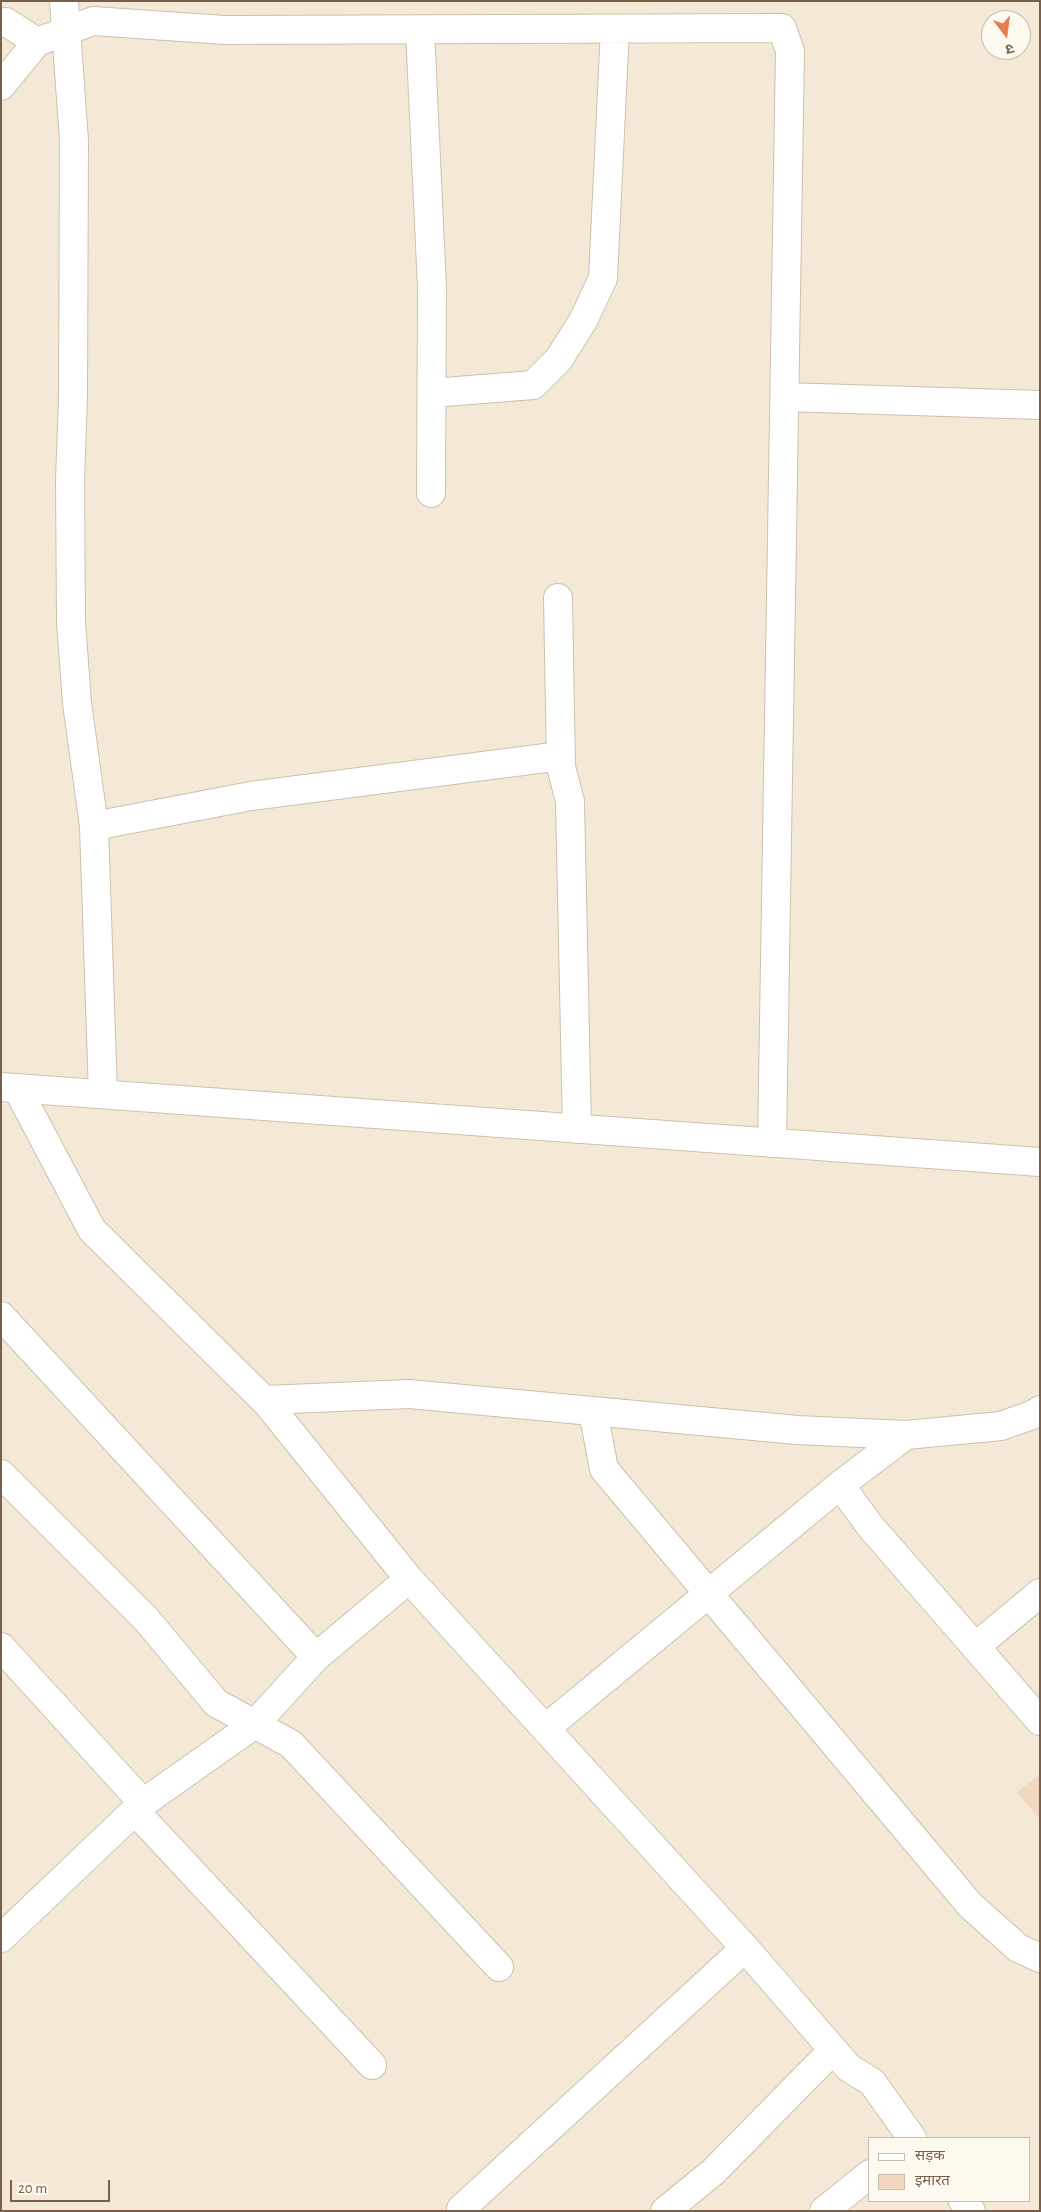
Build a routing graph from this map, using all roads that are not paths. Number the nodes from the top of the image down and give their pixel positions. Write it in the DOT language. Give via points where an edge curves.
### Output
graph roads {
  1 [pos="64,1"];
  2 [pos="1,22"];
  3 [pos="615,29"];
  4 [pos="67,30"];
  5 [pos="420,30"];
  6 [pos="37,42"];
  7 [pos="1,86"];
  8 [pos="432,393"];
  9 [pos="785,396"];
  10 [pos="1040,405"];
  11 [pos="431,493"];
  12 [pos="558,598"];
  13 [pos="561,756"];
  14 [pos="94,826"];
  15 [pos="9,1087"];
  16 [pos="103,1094"];
  17 [pos="576,1129"];
  18 [pos="772,1142"];
  19 [pos="1040,1162"];
  20 [pos="1,1316"];
  21 [pos="265,1400"];
  22 [pos="1040,1410"];
  23 [pos="593,1411"];
  24 [pos="906,1435"];
  25 [pos="1,1474"];
  26 [pos="840,1485"];
  27 [pos="409,1579"];
  28 [pos="708,1593"];
  29 [pos="1040,1593"];
  30 [pos="1,1647"];
  31 [pos="975,1647"];
  32 [pos="316,1657"];
  33 [pos="1040,1721"];
  34 [pos="255,1724"];
  35 [pos="546,1728"];
  36 [pos="139,1807"];
  37 [pos="1,1938"];
  38 [pos="745,1948"];
  39 [pos="1040,1958"];
  40 [pos="500,1967"];
  41 [pos="833,2050"];
  42 [pos="372,2065"];
  43 [pos="911,2137"];
  44 [pos="868,2176"];
  45 [pos="461,2209"];
  46 [pos="665,2211"];
  47 [pos="824,2211"];
  1 -- 4 [label="street"];
  2 -- 6 [label="street"];
  3 -- 5 [label="street"];
  3 -- 8 [label="street" via="603,278 584,319 559,359 534,386"];
  3 -- 9 [label="street" via="782,28 790,51"];
  4 -- 5 [label="street" via="93,21 225,30"];
  4 -- 6 [label="street"];
  4 -- 14 [label="street" via="74,150 71,622 77,703"];
  5 -- 8 [label="street" via="432,288"];
  6 -- 7 [label="street"];
  8 -- 11 [label="street"];
  9 -- 10 [label="street"];
  9 -- 18 [label="street"];
  12 -- 13 [label="street"];
  13 -- 14 [label="street" via="251,796"];
  13 -- 17 [label="street" via="570,801"];
  14 -- 16 [label="street"];
  15 -- 16 [label="street"];
  15 -- 21 [label="street" via="92,1230"];
  16 -- 17 [label="street"];
  17 -- 18 [label="street"];
  18 -- 19 [label="street"];
  20 -- 32 [label="street"];
  21 -- 23 [label="street" via="409,1394"];
  21 -- 27 [label="street"];
  22 -- 24 [label="street" via="1001,1426"];
  23 -- 24 [label="street" via="796,1430"];
  23 -- 28 [label="street" via="604,1469"];
  24 -- 26 [label="street"];
  25 -- 34 [label="street" via="146,1619 216,1703"];
  26 -- 28 [label="street"];
  26 -- 31 [label="street" via="870,1526"];
  27 -- 32 [label="street"];
  27 -- 35 [label="street"];
  28 -- 35 [label="street"];
  28 -- 39 [label="street" via="970,1905 1018,1948"];
  29 -- 31 [label="street"];
  30 -- 36 [label="street"];
  31 -- 33 [label="street"];
  32 -- 34 [label="street"];
  34 -- 36 [label="street"];
  34 -- 40 [label="street" via="291,1744"];
  35 -- 38 [label="street"];
  36 -- 37 [label="street"];
  36 -- 42 [label="street"];
  38 -- 41 [label="street"];
  38 -- 45 [label="street"];
  41 -- 43 [label="street" via="849,2068 872,2082"];
  41 -- 46 [label="street" via="713,2172"];
  44 -- 47 [label="street"];
}
